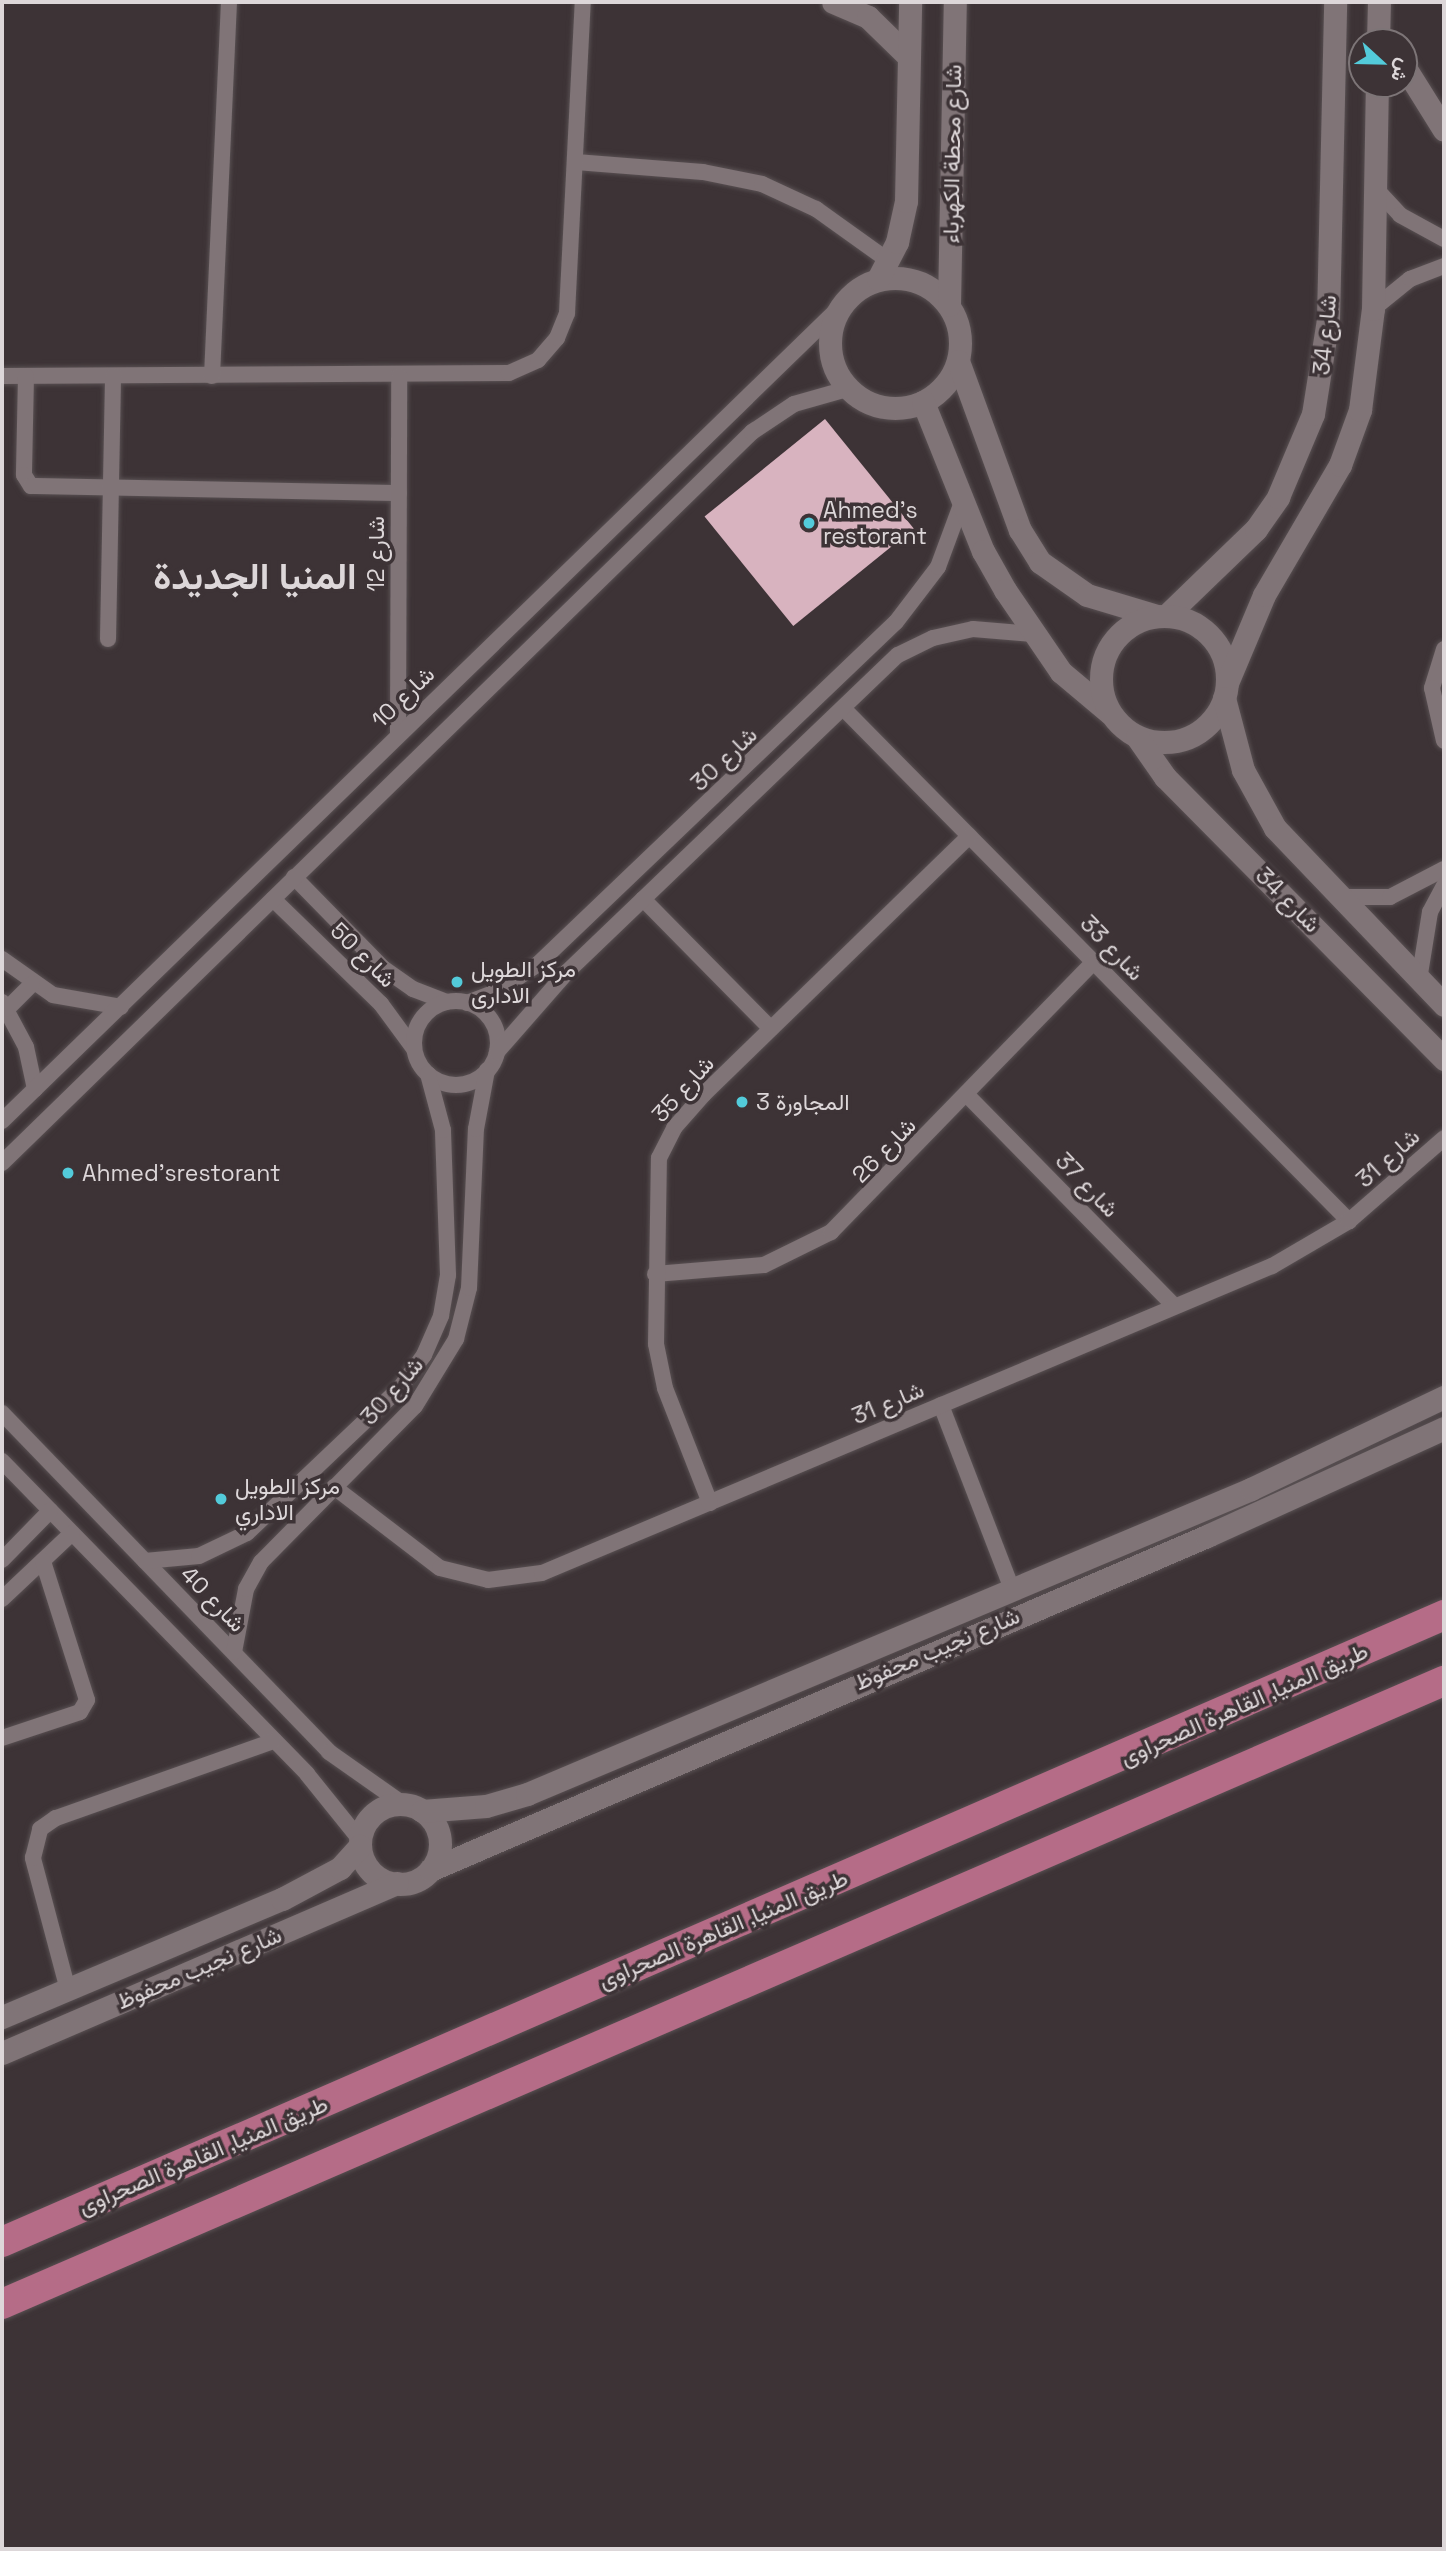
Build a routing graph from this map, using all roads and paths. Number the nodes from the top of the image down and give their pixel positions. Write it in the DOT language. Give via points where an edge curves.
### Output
graph roads {
  1 [pos="229,2"];
  2 [pos="583,2"];
  3 [pos="833,2"];
  4 [pos="910,2"];
  5 [pos="955,2"];
  6 [pos="1335,2"];
  7 [pos="1378,10"];
  8 [pos="1378,28"];
  9 [pos="1385,28"];
  10 [pos="909,57"];
  11 [pos="1418,88"];
  12 [pos="1377,98"];
  13 [pos="1444,130"];
  14 [pos="576,162"];
  15 [pos="1377,190"];
  16 [pos="1444,239"];
  17 [pos="1444,266"];
  18 [pos="883,270"];
  19 [pos="949,306"];
  20 [pos="839,308"];
  21 [pos="1373,309"];
  22 [pos="958,361"];
  23 [pos="2,376"];
  24 [pos="26,376"];
  25 [pos="113,376"];
  26 [pos="212,376"];
  27 [pos="399,376"];
  28 [pos="847,388"];
  29 [pos="923,402"];
  30 [pos="111,488"];
  31 [pos="399,494"];
  32 [pos="962,502"];
  33 [pos="1162,615"];
  34 [pos="896,622"];
  35 [pos="1033,634"];
  36 [pos="108,639"];
  37 [pos="914,646"];
  38 [pos="1444,649"];
  39 [pos="1225,691"];
  40 [pos="843,708"];
  41 [pos="1110,713"];
  42 [pos="398,733"];
  43 [pos="1137,737"];
  44 [pos="1444,741"];
  45 [pos="375,755"];
  46 [pos="395,775"];
  47 [pos="969,836"];
  48 [pos="1444,869"];
  49 [pos="294,877"];
  50 [pos="1444,886"];
  51 [pos="1339,897"];
  52 [pos="273,898"];
  53 [pos="643,900"];
  54 [pos="2,959"];
  55 [pos="1094,962"];
  56 [pos="538,964"];
  57 [pos="1419,980"];
  58 [pos="556,983"];
  59 [pos="32,984"];
  60 [pos="447,1002"];
  61 [pos="467,1003"];
  62 [pos="4,1005"];
  63 [pos="1444,1005"];
  64 [pos="121,1007"];
  65 [pos="771,1029"];
  66 [pos="414,1049"];
  67 [pos="496,1052"];
  68 [pos="1444,1059"];
  69 [pos="487,1070"];
  70 [pos="428,1074"];
  71 [pos="35,1089"];
  72 [pos="967,1095"];
  73 [pos="2,1121"];
  74 [pos="1444,1138"];
  75 [pos="474,1160"];
  76 [pos="444,1161"];
  77 [pos="2,1163"];
  78 [pos="1349,1221"];
  79 [pos="655,1275"];
  80 [pos="1174,1306"];
  81 [pos="400,1388"];
  82 [pos="1444,1397"];
  83 [pos="941,1405"];
  84 [pos="415,1406"];
  85 [pos="2,1413"];
  86 [pos="1444,1428"];
  87 [pos="2,1461"];
  88 [pos="334,1487"];
  89 [pos="710,1503"];
  90 [pos="50,1511"];
  91 [pos="257,1522"];
  92 [pos="72,1533"];
  93 [pos="277,1545"];
  94 [pos="2,1560"];
  95 [pos="43,1561"];
  96 [pos="145,1562"];
  97 [pos="1013,1589"];
  98 [pos="2,1599"];
  99 [pos="1444,1615"];
  100 [pos="233,1652"];
  101 [pos="1444,1681"];
  102 [pos="2,1738"];
  103 [pos="274,1741"];
  104 [pos="328,1752"];
  105 [pos="307,1774"];
  106 [pos="554,1783"];
  107 [pos="413,1807"];
  108 [pos="567,1810"];
  109 [pos="360,1843"];
  110 [pos="429,1870"];
  111 [pos="397,1883"];
  112 [pos="282,1899"];
  113 [pos="297,1926"];
  114 [pos="68,1990"];
  115 [pos="2,2017"];
  116 [pos="2,2053"];
  117 [pos="2,2242"];
  118 [pos="2,2304"];
  1 -- 26 [label="street"];
  2 -- 14 [label="street"];
  3 -- 10 [label="street" via="868,17"];
  4 -- 10 [label="street, شارع محطة الكهرباء"];
  5 -- 19 [label="street, شارع محطة الكهرباء"];
  6 -- 33 [label="street, شارع 34" via="1328,319 1313,414 1278,497 1256,529"];
  7 -- 8 [label="street"];
  7 -- 9 [label="street"];
  10 -- 18 [label="street, شارع محطة الكهرباء" via="906,201"];
  11 -- 13 [label="street"];
  12 -- 15 [label="street, شارع 34"];
  14 -- 18 [label="street" via="703,172 762,184 816,209"];
  14 -- 27 [label="street" via="567,313 549,349 509,373"];
  15 -- 16 [label="street" via="1400,215"];
  15 -- 21 [label="street, شارع 34"];
  17 -- 21 [label="street" via="1410,279"];
  18 -- 19 [label="street" via="918,281"];
  18 -- 20 [label="street"];
  19 -- 22 [label="street" via="960,342"];
  20 -- 28 [label="street" via="829,350"];
  20 -- 42 [label="street, شارع 10"];
  21 -- 39 [label="street, شارع 34" via="1366,380 1351,439 1325,495 1264,595"];
  22 -- 29 [label="street" via="944,385"];
  22 -- 33 [label="street" via="1020,530 1040,562 1087,595"];
  23 -- 24 [label="street"];
  24 -- 25 [label="street"];
  24 -- 30 [label="street" via="28,484"];
  25 -- 26 [label="street"];
  25 -- 30 [label="street"];
  26 -- 27 [label="street"];
  27 -- 31 [label="street, شارع 12"];
  28 -- 29 [label="street" via="860,399 891,409"];
  28 -- 46 [label="street" via="794,404 758,426"];
  29 -- 32 [label="street"];
  30 -- 31 [label="street"];
  30 -- 36 [label="street"];
  31 -- 42 [label="street, شارع 12"];
  32 -- 34 [label="street, شارع 30" via="938,566"];
  32 -- 35 [label="street" via="983,551"];
  33 -- 39 [label="street" via="1198,625 1211,637 1220,650"];
  33 -- 41 [label="street" via="1137,621 1107,651 1101,682"];
  34 -- 37 [label="street"];
  34 -- 56 [label="street, شارع 30"];
  35 -- 37 [label="street, شارع 30" via="972,629"];
  35 -- 41 [label="street" via="1061,672"];
  37 -- 40 [label="street, شارع 30"];
  38 -- 44 [label="street" via="1432,688 1434,715"];
  39 -- 43 [label="street" via="1210,721 1189,737 1154,742"];
  39 -- 51 [label="street, شارع 34" via="1235,750 1264,812"];
  40 -- 47 [label="street, شارع 33"];
  40 -- 53 [label="street, شارع 30"];
  41 -- 43 [label="street"];
  42 -- 45 [label="street, شارع 10"];
  43 -- 68 [label="street, شارع 34" via="1165,777"];
  45 -- 46 [label="street"];
  45 -- 64 [label="street, شارع 10"];
  46 -- 49 [label="street"];
  47 -- 55 [label="street, شارع 33"];
  47 -- 65 [label="street, شارع 35"];
  48 -- 51 [label="street" via="1428,882 1390,897"];
  49 -- 52 [label="street"];
  49 -- 60 [label="street, شارع 50" via="383,968 413,989"];
  50 -- 57 [label="street" via="1430,912"];
  51 -- 57 [label="street, شارع 34"];
  52 -- 66 [label="street, شارع 50" via="381,1004"];
  52 -- 77 [label="street"];
  53 -- 58 [label="street, شارع 30"];
  53 -- 65 [label="street"];
  54 -- 59 [label="street"];
  55 -- 72 [label="street, شارع 26"];
  55 -- 78 [label="street, شارع 33"];
  56 -- 58 [label="street"];
  56 -- 61 [label="street, شارع 30" via="505,987"];
  57 -- 63 [label="street, شارع 34"];
  58 -- 67 [label="street, شارع 30"];
  59 -- 62 [label="street"];
  59 -- 64 [label="street" via="75,1002"];
  60 -- 61 [label="street"];
  60 -- 66 [label="street" via="421,1019"];
  61 -- 67 [label="street" via="494,1027"];
  62 -- 71 [label="street" via="26,1047"];
  64 -- 71 [label="street, شارع 10"];
  65 -- 79 [label="street, شارع 35" via="704,1094 666,1142 656,1175"];
  66 -- 70 [label="street"];
  67 -- 69 [label="street"];
  69 -- 70 [label="street" via="458,1085"];
  69 -- 75 [label="street, شارع 30"];
  70 -- 76 [label="street, شارع 30" via="441,1116"];
  71 -- 73 [label="street, شارع 10"];
  72 -- 79 [label="street, شارع 26" via="855,1212 810,1246 764,1265"];
  72 -- 80 [label="street, شارع 37"];
  74 -- 78 [label="street, شارع 31"];
  75 -- 76 [label="street"];
  75 -- 84 [label="street, شارع 30" via="469,1279 462,1322 439,1374"];
  76 -- 81 [label="street, شارع 30" via="446,1296 434,1336"];
  78 -- 80 [label="street, شارع 31" via="1272,1266"];
  79 -- 89 [label="street, شارع 35" via="660,1366"];
  80 -- 83 [label="street, شارع 31"];
  81 -- 84 [label="street"];
  81 -- 91 [label="street, شارع 30"];
  82 -- 97 [label="street, شارع نجيب محفوظ" via="1310,1463"];
  83 -- 89 [label="street, شارع 31"];
  83 -- 97 [label="street"];
  84 -- 88 [label="street, شارع 30"];
  85 -- 96 [label="street, شارع 40"];
  86 -- 108 [label="street, شارع نجيب محفوظ" via="1207,1536"];
  87 -- 90 [label="street"];
  88 -- 89 [label="street, شارع 31" via="420,1556 462,1575 488,1580 542,1573"];
  88 -- 93 [label="street, شارع 30"];
  90 -- 92 [label="street"];
  90 -- 94 [label="street"];
  91 -- 93 [label="street"];
  91 -- 96 [label="street, شارع 30" via="212,1553"];
  92 -- 95 [label="street"];
  92 -- 103 [label="street"];
  93 -- 100 [label="street, شارع 30" via="246,1589"];
  95 -- 98 [label="street"];
  95 -- 102 [label="street" via="88,1700 80,1712"];
  96 -- 100 [label="street, شارع 40"];
  97 -- 106 [label="street, شارع نجيب محفوظ"];
  99 -- 117 [label="highway, طريق المنيا, القاهرة الصحراوى"];
  100 -- 104 [label="street, شارع 40"];
  101 -- 118 [label="highway"];
  103 -- 105 [label="street"];
  103 -- 114 [label="street" via="56,1818 40,1829 33,1858"];
  104 -- 105 [label="street"];
  104 -- 107 [label="street, شارع 40"];
  105 -- 109 [label="street"];
  106 -- 107 [label="street, شارع نجيب محفوظ" via="486,1807"];
  106 -- 108 [label="street"];
  107 -- 109 [label="street" via="374,1814"];
  107 -- 110 [label="street" via="439,1834 439,1853"];
  108 -- 110 [label="street, شارع نجيب محفوظ"];
  109 -- 111 [label="street" via="372,1871"];
  109 -- 112 [label="street, شارع نجيب محفوظ" via="340,1868"];
  110 -- 111 [label="street"];
  111 -- 113 [label="street, شارع نجيب محفوظ"];
  112 -- 113 [label="street"];
  112 -- 114 [label="street, شارع نجيب محفوظ"];
  113 -- 116 [label="street, شارع نجيب محفوظ"];
  114 -- 115 [label="street, شارع نجيب محفوظ"];
}
